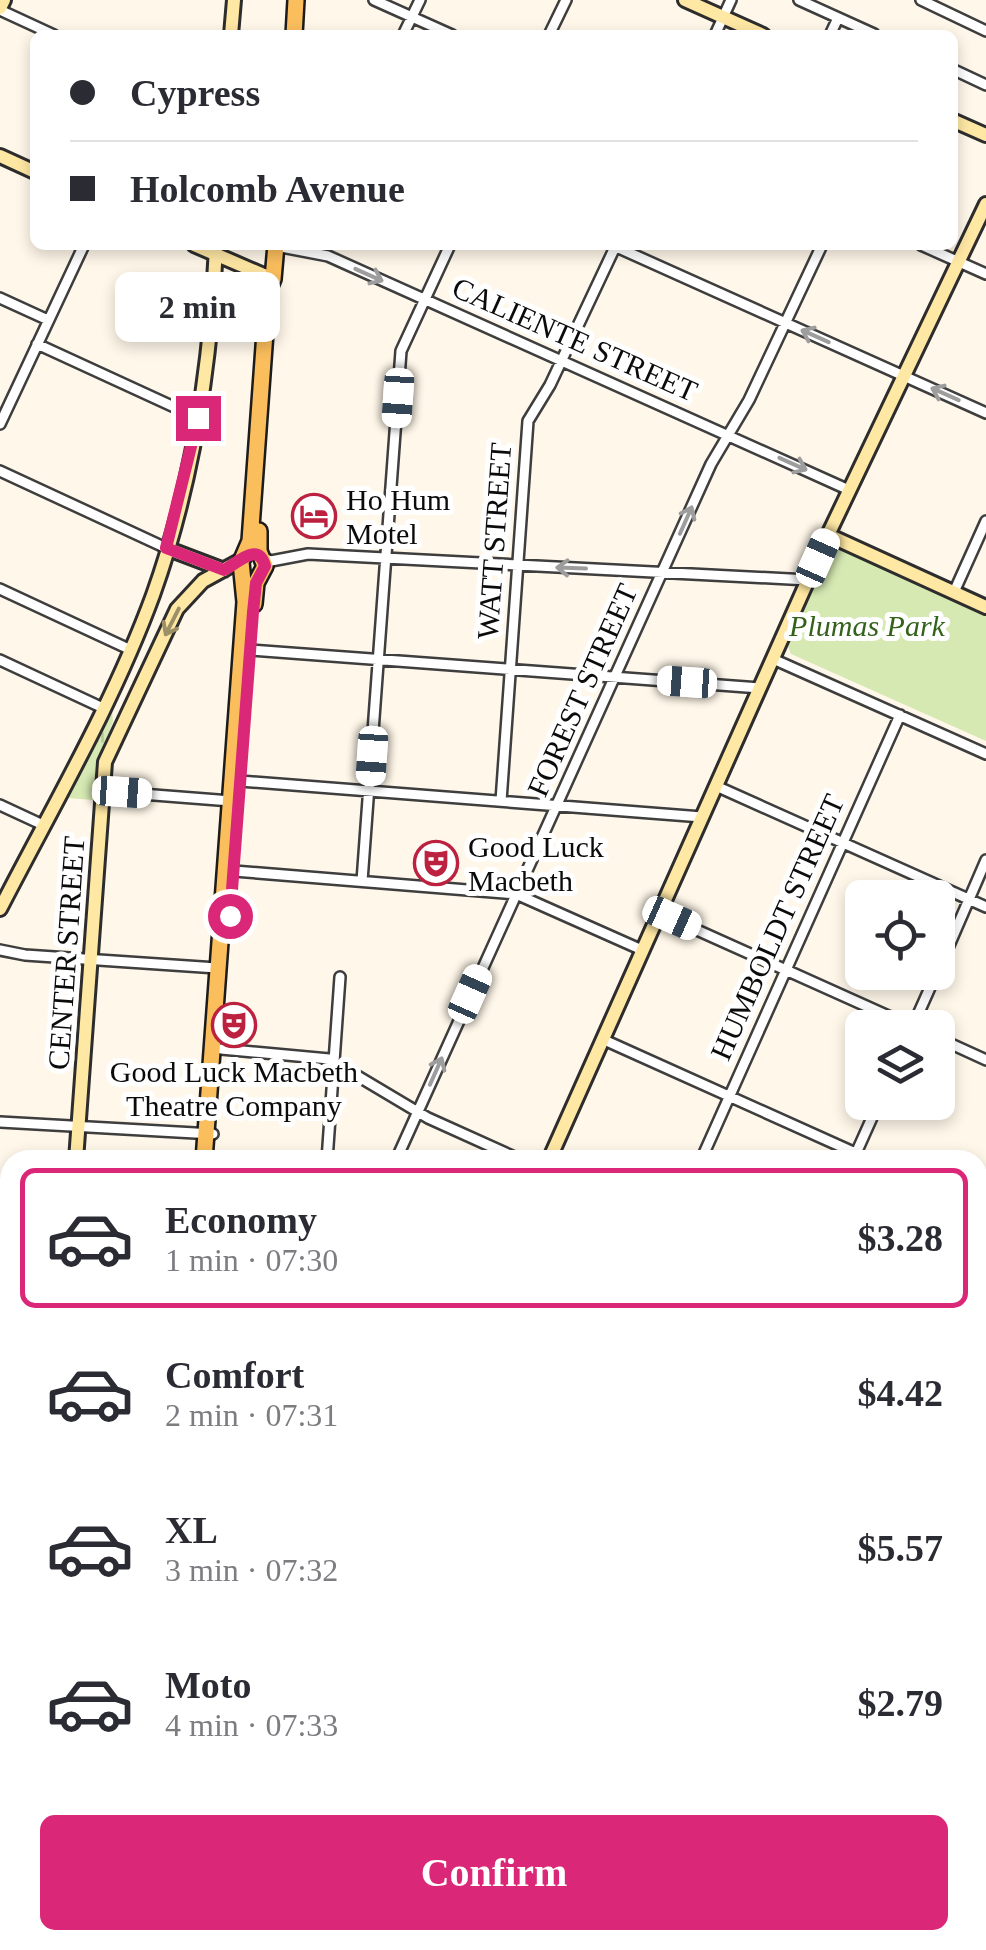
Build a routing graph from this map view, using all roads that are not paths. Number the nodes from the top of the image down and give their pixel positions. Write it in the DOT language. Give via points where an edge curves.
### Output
graph roads {
  1 [pos="4,0"];
  2 [pos="234,0"];
  3 [pos="296,0"];
  4 [pos="374,0"];
  5 [pos="420,0"];
  6 [pos="566,0"];
  7 [pos="684,0"];
  8 [pos="731,0"];
  9 [pos="799,0"];
  10 [pos="921,0"];
  11 [pos="0,9"];
  12 [pos="412,17"];
  13 [pos="723,17"];
  14 [pos="838,18"];
  15 [pos="44,30"];
  16 [pos="231,30"];
  17 [pos="294,30"];
  18 [pos="406,30"];
  19 [pos="441,30"];
  20 [pos="551,30"];
  21 [pos="717,30"];
  22 [pos="752,30"];
  23 [pos="832,30"];
  24 [pos="865,30"];
  25 [pos="986,30"];
  26 [pos="958,72"];
  27 [pos="986,84"];
  28 [pos="958,123"];
  29 [pos="986,136"];
  30 [pos="0,156"];
  31 [pos="30,170"];
  32 [pos="986,204"];
  33 [pos="82,250"];
  34 [pos="216,250"];
  35 [pos="276,250"];
  36 [pos="303,250"];
  37 [pos="448,250"];
  38 [pos="612,250"];
  39 [pos="625,250"];
  40 [pos="820,250"];
  41 [pos="932,250"];
  42 [pos="958,262"];
  43 [pos="986,274"];
  44 [pos="273,279"];
  45 [pos="0,298"];
  46 [pos="424,300"];
  47 [pos="48,320"];
  48 [pos="786,323"];
  49 [pos="38,344"];
  50 [pos="562,361"];
  51 [pos="904,376"];
  52 [pos="986,412"];
  53 [pos="198,418"];
  54 [pos="0,424"];
  55 [pos="728,436"];
  56 [pos="0,471"];
  57 [pos="850,490"];
  58 [pos="986,521"];
  59 [pos="828,535"];
  60 [pos="166,548"];
  61 [pos="386,558"];
  62 [pos="194,561"];
  63 [pos="252,562"];
  64 [pos="518,566"];
  65 [pos="224,570"];
  66 [pos="663,573"];
  67 [pos="808,580"];
  68 [pos="196,588"];
  69 [pos="0,589"];
  70 [pos="954,592"];
  71 [pos="986,607"];
  72 [pos="131,650"];
  73 [pos="250,650"];
  74 [pos="773,659"];
  75 [pos="0,660"];
  76 [pos="378,660"];
  77 [pos="510,669"];
  78 [pos="617,677"];
  79 [pos="760,688"];
  80 [pos="103,708"];
  81 [pos="900,715"];
  82 [pos="986,754"];
  83 [pos="240,782"];
  84 [pos="716,786"];
  85 [pos="103,791"];
  86 [pos="369,791"];
  87 [pos="230,800"];
  88 [pos="501,801"];
  89 [pos="0,805"];
  90 [pos="558,805"];
  91 [pos="702,817"];
  92 [pos="43,824"];
  93 [pos="843,842"];
  94 [pos="986,860"];
  95 [pos="230,866"];
  96 [pos="362,881"];
  97 [pos="516,894"];
  98 [pos="969,899"];
  99 [pos="986,907"];
  100 [pos="0,908"];
  101 [pos="659,913"];
  102 [pos="955,931"];
  103 [pos="0,950"];
  104 [pos="642,950"];
  105 [pos="90,960"];
  106 [pos="217,968"];
  107 [pos="786,970"];
  108 [pos="340,977"];
  109 [pos="219,1009"];
  110 [pos="875,1010"];
  111 [pos="602,1039"];
  112 [pos="955,1046"];
  113 [pos="221,1049"];
  114 [pos="986,1060"];
  115 [pos="334,1062"];
  116 [pos="729,1097"];
  117 [pos="418,1111"];
  118 [pos="871,1120"];
  119 [pos="0,1122"];
  120 [pos="78,1126"];
  121 [pos="210,1134"];
  122 [pos="77,1150"];
  123 [pos="209,1150"];
  124 [pos="328,1150"];
  125 [pos="400,1150"];
  126 [pos="499,1150"];
  127 [pos="553,1150"];
  128 [pos="705,1150"];
  129 [pos="839,1150"];
  130 [pos="857,1150"];
  1 -- 11 [label="street"];
  2 -- 16 [label="street"];
  3 -- 17 [label="main road"];
  4 -- 12 [label="street"];
  5 -- 12 [label="street"];
  6 -- 20 [label="street"];
  7 -- 13 [label="street"];
  8 -- 13 [label="street"];
  9 -- 14 [label="street"];
  10 -- 25 [label="street"];
  11 -- 15 [label="street"];
  12 -- 18 [label="street"];
  12 -- 19 [label="street"];
  13 -- 21 [label="street"];
  13 -- 22 [label="street"];
  14 -- 23 [label="street"];
  14 -- 24 [label="street"];
  26 -- 27 [label="street"];
  28 -- 29 [label="street"];
  30 -- 31 [label="street"];
  32 -- 42 [label="street"];
  33 -- 47 [label="street"];
  34 -- 44 [label="street"];
  34 -- 53 [label="street"];
  35 -- 44 [label="main road"];
  36 -- 46 [label="street, CALIENTE STREET, one-way"];
  37 -- 46 [label="street"];
  38 -- 50 [label="street, WATT STREET"];
  39 -- 48 [label="street"];
  40 -- 48 [label="street, FOREST STREET"];
  41 -- 42 [label="street"];
  42 -- 43 [label="street"];
  42 -- 51 [label="street"];
  44 -- 63 [label="main road"];
  45 -- 47 [label="street"];
  46 -- 50 [label="street, CALIENTE STREET"];
  46 -- 61 [label="street" via="401,351"];
  47 -- 49 [label="street"];
  51 -- 48 [label="street, one-way"];
  48 -- 55 [label="street, FOREST STREET"];
  49 -- 53 [label="street"];
  49 -- 54 [label="street"];
  50 -- 55 [label="street, CALIENTE STREET"];
  50 -- 64 [label="street, WATT STREET" via="528,421"];
  52 -- 51 [label="street, one-way"];
  51 -- 57 [label="street"];
  53 -- 60 [label="street"];
  55 -- 57 [label="street, CALIENTE STREET, one-way"];
  66 -- 55 [label="street, FOREST STREET, one-way"];
  56 -- 60 [label="street"];
  57 -- 59 [label="street"];
  58 -- 70 [label="street"];
  59 -- 67 [label="street"];
  59 -- 70 [label="street"];
  60 -- 62 [label="street"];
  60 -- 72 [label="street"];
  61 -- 63 [label="street" via="308,554"];
  61 -- 64 [label="street"];
  61 -- 76 [label="street"];
  62 -- 65 [label="street"];
  62 -- 68 [label="street"];
  63 -- 65 [label="street, CENTER STREET"];
  63 -- 73 [label="main road"];
  63 -- 87 [label="main road"];
  66 -- 64 [label="street, one-way"];
  64 -- 77 [label="street, WATT STREET"];
  65 -- 68 [label="street, CENTER STREET"];
  66 -- 67 [label="street"];
  66 -- 78 [label="street, FOREST STREET"];
  67 -- 74 [label="street"];
  68 -- 85 [label="street, CENTER STREET, one-way" via="174,616 111,747"];
  69 -- 72 [label="street"];
  70 -- 71 [label="street"];
  72 -- 80 [label="street"];
  73 -- 76 [label="street"];
  73 -- 83 [label="main road"];
  74 -- 79 [label="street"];
  74 -- 81 [label="street"];
  75 -- 80 [label="street"];
  76 -- 77 [label="street"];
  76 -- 86 [label="street"];
  77 -- 78 [label="street"];
  77 -- 88 [label="street, WATT STREET"];
  78 -- 79 [label="street"];
  78 -- 90 [label="street, FOREST STREET"];
  79 -- 84 [label="street"];
  80 -- 92 [label="street"];
  81 -- 82 [label="street"];
  81 -- 93 [label="street, HUMBOLDT STREET"];
  83 -- 86 [label="street"];
  83 -- 95 [label="main road"];
  84 -- 91 [label="street"];
  84 -- 93 [label="street"];
  85 -- 87 [label="street"];
  85 -- 105 [label="street, CENTER STREET"];
  86 -- 88 [label="street"];
  86 -- 96 [label="street"];
  87 -- 95 [label="main road"];
  88 -- 90 [label="street"];
  89 -- 92 [label="street"];
  90 -- 91 [label="street"];
  90 -- 97 [label="street, FOREST STREET"];
  91 -- 101 [label="street"];
  92 -- 100 [label="street"];
  93 -- 98 [label="street"];
  93 -- 107 [label="street, HUMBOLDT STREET"];
  94 -- 98 [label="street"];
  95 -- 96 [label="street"];
  95 -- 106 [label="main road"];
  95 -- 109 [label="main road"];
  96 -- 97 [label="street"];
  97 -- 104 [label="street"];
  117 -- 97 [label="street, FOREST STREET, one-way"];
  98 -- 99 [label="street"];
  98 -- 102 [label="street"];
  101 -- 104 [label="street"];
  101 -- 107 [label="street"];
  103 -- 105 [label="street"];
  104 -- 111 [label="street"];
  105 -- 106 [label="street"];
  105 -- 120 [label="street, CENTER STREET"];
  106 -- 109 [label="main road"];
  107 -- 110 [label="street"];
  107 -- 116 [label="street, HUMBOLDT STREET"];
  108 -- 115 [label="street"];
  109 -- 113 [label="main road"];
  109 -- 121 [label="main road"];
  111 -- 116 [label="street"];
  111 -- 127 [label="street"];
  112 -- 114 [label="street"];
  113 -- 115 [label="street"];
  113 -- 121 [label="main road"];
  115 -- 117 [label="street"];
  115 -- 124 [label="street"];
  116 -- 128 [label="street, HUMBOLDT STREET"];
  116 -- 129 [label="street"];
  117 -- 125 [label="street, FOREST STREET"];
  117 -- 126 [label="street"];
  118 -- 130 [label="street"];
  119 -- 120 [label="street"];
  120 -- 121 [label="street"];
  120 -- 122 [label="street, CENTER STREET"];
  121 -- 123 [label="main road"];
}
